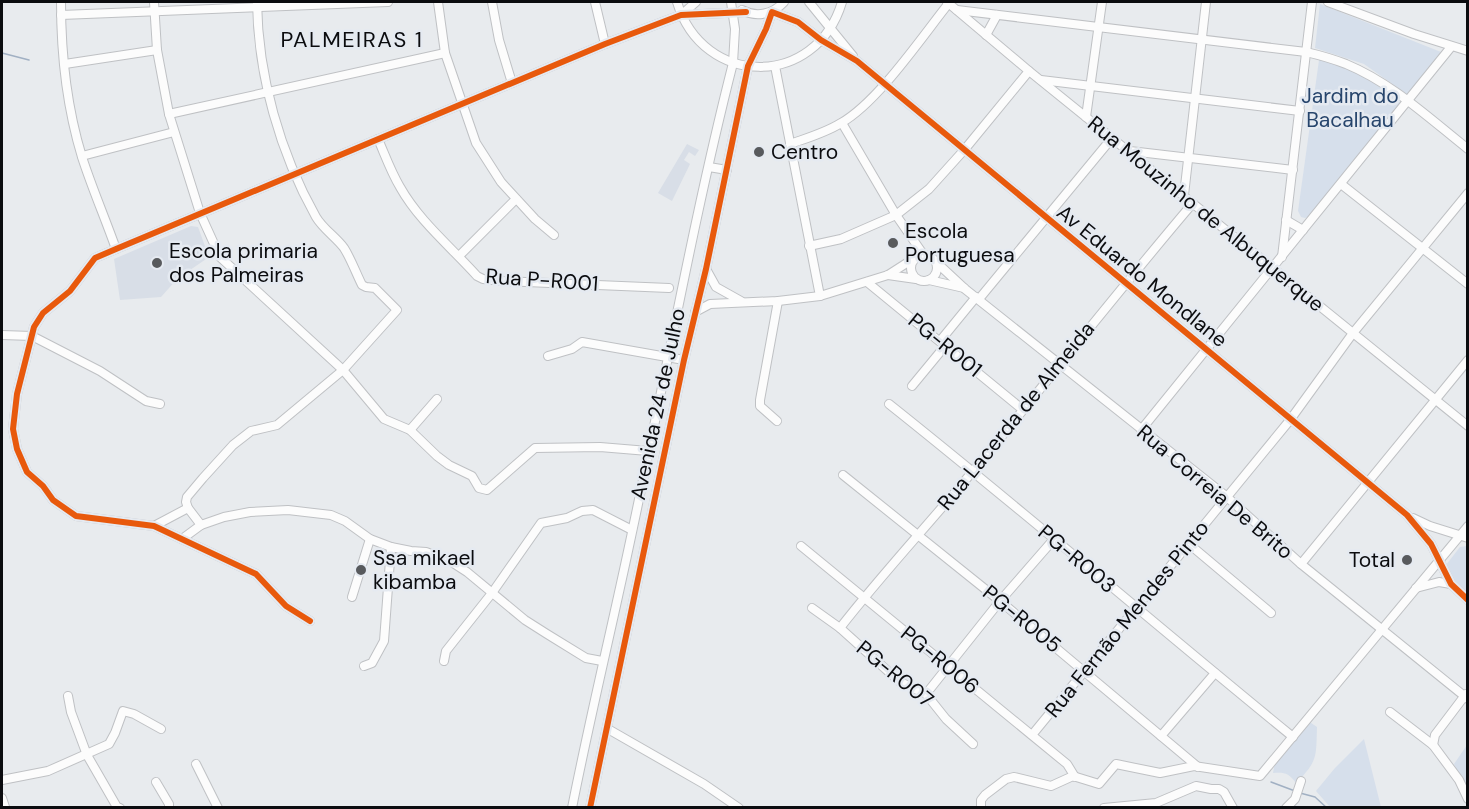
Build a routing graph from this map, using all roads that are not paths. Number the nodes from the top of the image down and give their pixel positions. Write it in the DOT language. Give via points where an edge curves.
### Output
graph roads {
  1 [pos="61,2"];
  2 [pos="388,2"];
  3 [pos="438,2"];
  4 [pos="492,2"];
  5 [pos="595,2"];
  6 [pos="677,2"];
  7 [pos="696,2"];
  8 [pos="732,2"];
  9 [pos="784,2"];
  10 [pos="808,2"];
  11 [pos="842,2"];
  12 [pos="948,2"];
  13 [pos="1102,2"];
  14 [pos="1206,2"];
  15 [pos="1312,2"];
  16 [pos="1328,2"];
  17 [pos="257,4"];
  18 [pos="154,6"];
  19 [pos="957,10"];
  20 [pos="746,12"];
  21 [pos="772,12"];
  22 [pos="733,13"];
  23 [pos="61,15"];
  24 [pos="681,15"];
  25 [pos="998,15"];
  26 [pos="1099,27"];
  27 [pos="831,28"];
  28 [pos="986,35"];
  29 [pos="1200,39"];
  30 [pos="821,40"];
  31 [pos="605,44"];
  32 [pos="1451,47"];
  33 [pos="157,50"];
  34 [pos="1467,51"];
  35 [pos="1306,52"];
  36 [pos="445,53"];
  37 [pos="857,61"];
  38 [pos="734,63"];
  39 [pos="65,64"];
  40 [pos="748,66"];
  41 [pos="775,66"];
  42 [pos="1029,71"];
  43 [pos="1040,80"];
  44 [pos="512,83"];
  45 [pos="884,84"];
  46 [pos="1091,87"];
  47 [pos="268,91"];
  48 [pos="1193,99"];
  49 [pos="1408,101"];
  50 [pos="462,105"];
  51 [pos="1300,111"];
  52 [pos="169,114"];
  53 [pos="1086,117"];
  54 [pos="842,123"];
  55 [pos="174,132"];
  56 [pos="1112,138"];
  57 [pos="378,139"];
  58 [pos="789,144"];
  59 [pos="965,149"];
  60 [pos="1467,149"];
  61 [pos="1130,151"];
  62 [pos="82,156"];
  63 [pos="1188,157"];
  64 [pos="709,167"];
  65 [pos="727,170"];
  66 [pos="1293,170"];
  67 [pos="295,173"];
  68 [pos="1341,184"];
  69 [pos="705,186"];
  70 [pos="723,189"];
  71 [pos="1467,193"];
  72 [pos="1184,195"];
  73 [pos="516,199"];
  74 [pos="1193,203"];
  75 [pos="200,213"];
  76 [pos="896,215"];
  77 [pos="1044,217"];
  78 [pos="1286,220"];
  79 [pos="1304,230"];
  80 [pos="554,236"];
  81 [pos="809,246"];
  82 [pos="116,249"];
  83 [pos="1422,249"];
  84 [pos="923,254"];
  85 [pos="459,256"];
  86 [pos="1282,258"];
  87 [pos="913,259"];
  88 [pos="936,262"];
  89 [pos="706,268"];
  90 [pos="1273,269"];
  91 [pos="888,275"];
  92 [pos="916,279"];
  93 [pos="928,280"];
  94 [pos="867,282"];
  95 [pos="1126,282"];
  96 [pos="1467,284"];
  97 [pos="669,288"];
  98 [pos="965,289"];
  99 [pos="820,296"];
  100 [pos="977,298"];
  101 [pos="778,301"];
  102 [pos="745,302"];
  103 [pos="695,312"];
  104 [pos="1353,333"];
  105 [pos="2,335"];
  106 [pos="32,336"];
  107 [pos="942,344"];
  108 [pos="1206,350"];
  109 [pos="548,356"];
  110 [pos="669,358"];
  111 [pos="684,360"];
  112 [pos="1467,360"];
  113 [pos="1060,364"];
  114 [pos="343,370"];
  115 [pos="665,375"];
  116 [pos="680,378"];
  117 [pos="912,386"];
  118 [pos="437,399"];
  119 [pos="1435,400"];
  120 [pos="160,404"];
  121 [pos="889,404"];
  122 [pos="1022,409"];
  123 [pos="1290,420"];
  124 [pos="777,421"];
  125 [pos="1467,426"];
  126 [pos="410,430"];
  127 [pos="1141,430"];
  128 [pos="648,451"];
  129 [pos="973,471"];
  130 [pos="843,475"];
  131 [pos="1367,482"];
  132 [pos="1227,497"];
  133 [pos="188,508"];
  134 [pos="1407,515"];
  135 [pos="201,525"];
  136 [pos="154,526"];
  137 [pos="1467,526"];
  138 [pos="632,534"];
  139 [pos="918,535"];
  140 [pos="1464,536"];
  141 [pos="182,539"];
  142 [pos="370,539"];
  143 [pos="1054,539"];
  144 [pos="646,541"];
  145 [pos="1189,544"];
  146 [pos="801,546"];
  147 [pos="391,548"];
  148 [pos="627,552"];
  149 [pos="643,555"];
  150 [pos="1439,561"];
  151 [pos="1301,564"];
  152 [pos="1451,585"];
  153 [pos="1415,588"];
  154 [pos="492,593"];
  155 [pos="352,597"];
  156 [pos="863,598"];
  157 [pos="1467,600"];
  158 [pos="1000,601"];
  159 [pos="812,608"];
  160 [pos="1135,608"];
  161 [pos="1270,613"];
  162 [pos="310,621"];
  163 [pos="840,628"];
  164 [pos="1383,630"];
  165 [pos="444,661"];
  166 [pos="602,661"];
  167 [pos="364,666"];
  168 [pos="949,666"];
  169 [pos="1084,670"];
  170 [pos="1215,673"];
  171 [pos="926,694"];
  172 [pos="68,696"];
  173 [pos="1466,696"];
  174 [pos="1390,712"];
  175 [pos="161,729"];
  176 [pos="608,729"];
  177 [pos="1032,735"];
  178 [pos="1161,736"];
  179 [pos="1293,737"];
  180 [pos="973,744"];
  181 [pos="1433,745"];
  182 [pos="87,755"];
  183 [pos="196,764"];
  184 [pos="1198,767"];
  185 [pos="1076,777"];
  186 [pos="2,780"];
  187 [pos="1301,781"];
  188 [pos="156,782"];
  189 [pos="2,798"];
  190 [pos="1467,800"];
  191 [pos="2,807"];
  192 [pos="120,807"];
  193 [pos="169,807"];
  194 [pos="218,807"];
  195 [pos="572,807"];
  196 [pos="590,807"];
  197 [pos="739,807"];
  198 [pos="981,807"];
  199 [pos="1104,807"];
  200 [pos="1233,807"];
  201 [pos="1286,807"];
  1 -- 23 [label="street"];
  2 -- 17 [label="street"];
  3 -- 36 [label="street"];
  4 -- 44 [label="street"];
  5 -- 31 [label="street"];
  6 -- 24 [label="street"];
  7 -- 24 [label="street"];
  8 -- 20 [label="street"];
  8 -- 22 [label="street, Avenida 24 de Julho"];
  9 -- 21 [label="street"];
  10 -- 27 [label="street"];
  11 -- 27 [label="street"];
  12 -- 19 [label="street, Rua Mouzinho de Albuquerque"];
  12 -- 45 [label="street"];
  13 -- 26 [label="street"];
  14 -- 29 [label="street"];
  15 -- 35 [label="street"];
  16 -- 32 [label="street"];
  17 -- 18 [label="street"];
  17 -- 47 [label="street"];
  18 -- 23 [label="street"];
  18 -- 33 [label="street"];
  19 -- 25 [label="street"];
  19 -- 28 [label="street, Rua Mouzinho de Albuquerque"];
  20 -- 21 [label="street"];
  20 -- 22 [label="street"];
  21 -- 30 [label="street" via="798,22"];
  21 -- 40 [label="street, Avenida 24 de Julho"];
  22 -- 24 [label="street"];
  22 -- 38 [label="street, Avenida 24 de Julho"];
  23 -- 39 [label="street"];
  24 -- 31 [label="street"];
  24 -- 38 [label="street" via="705,49"];
  25 -- 26 [label="street"];
  25 -- 28 [label="street"];
  26 -- 29 [label="street"];
  26 -- 46 [label="street"];
  27 -- 30 [label="street"];
  27 -- 37 [label="street"];
  28 -- 42 [label="street, Rua Mouzinho de Albuquerque"];
  29 -- 35 [label="street"];
  29 -- 48 [label="street"];
  30 -- 37 [label="street"];
  30 -- 41 [label="street" via="807,52"];
  31 -- 44 [label="street"];
  32 -- 34 [label="street"];
  32 -- 49 [label="street"];
  33 -- 39 [label="street"];
  33 -- 52 [label="street"];
  35 -- 49 [label="street" via="1363,72"];
  35 -- 51 [label="street"];
  36 -- 47 [label="street"];
  36 -- 50 [label="street"];
  37 -- 45 [label="street, Av Eduardo Mondlane"];
  38 -- 40 [label="street"];
  38 -- 64 [label="street, Avenida 24 de Julho"];
  39 -- 62 [label="street"];
  40 -- 41 [label="street"];
  40 -- 65 [label="street, Avenida 24 de Julho"];
  41 -- 58 [label="street"];
  42 -- 43 [label="street, Rua Mouzinho de Albuquerque"];
  42 -- 59 [label="street"];
  43 -- 46 [label="street"];
  43 -- 53 [label="street, Rua Mouzinho de Albuquerque"];
  44 -- 50 [label="street"];
  45 -- 54 [label="street"];
  45 -- 59 [label="street, Av Eduardo Mondlane"];
  46 -- 48 [label="street"];
  46 -- 53 [label="street"];
  47 -- 52 [label="street"];
  47 -- 67 [label="street"];
  48 -- 51 [label="street"];
  48 -- 63 [label="street"];
  49 -- 60 [label="street"];
  49 -- 68 [label="street"];
  50 -- 57 [label="street"];
  50 -- 73 [label="street" via="483,156"];
  51 -- 66 [label="street"];
  52 -- 55 [label="street"];
  53 -- 56 [label="street, Rua Mouzinho de Albuquerque"];
  54 -- 58 [label="street"];
  54 -- 76 [label="street"];
  55 -- 62 [label="street"];
  55 -- 75 [label="street"];
  56 -- 61 [label="street, Rua Mouzinho de Albuquerque"];
  56 -- 77 [label="street"];
  57 -- 67 [label="street"];
  57 -- 85 [label="street, Rua P-R001" via="411,204"];
  58 -- 81 [label="street"];
  59 -- 76 [label="street" via="929,189"];
  59 -- 77 [label="street, Av Eduardo Mondlane"];
  61 -- 63 [label="street"];
  61 -- 72 [label="street, Rua Mouzinho de Albuquerque"];
  62 -- 82 [label="street"];
  63 -- 66 [label="street"];
  63 -- 72 [label="street"];
  64 -- 65 [label="street"];
  64 -- 69 [label="street, Avenida 24 de Julho"];
  65 -- 70 [label="street, Avenida 24 de Julho"];
  66 -- 78 [label="street"];
  67 -- 75 [label="street"];
  67 -- 114 [label="street" via="318,220 345,250 362,285 375,288 397,310"];
  68 -- 79 [label="street"];
  68 -- 83 [label="street"];
  69 -- 70 [label="street"];
  69 -- 110 [label="street, Avenida 24 de Julho"];
  70 -- 89 [label="street, Avenida 24 de Julho"];
  71 -- 83 [label="street, Rua Fernão Mendes Pinto"];
  72 -- 74 [label="street, Rua Mouzinho de Albuquerque"];
  73 -- 80 [label="street"];
  73 -- 85 [label="street"];
  74 -- 90 [label="street, Rua Mouzinho de Albuquerque"];
  74 -- 95 [label="street, Rua Lacerda de Almeida"];
  75 -- 82 [label="street"];
  75 -- 114 [label="street" via="220,257"];
  76 -- 81 [label="street" via="841,239"];
  76 -- 84 [label="street"];
  77 -- 95 [label="street, Av Eduardo Mondlane"];
  77 -- 100 [label="street"];
  78 -- 79 [label="street"];
  78 -- 86 [label="street"];
  79 -- 86 [label="street"];
  81 -- 99 [label="street"];
  82 -- 106 [label="street" via="95,258 70,291 38,318"];
  83 -- 96 [label="street"];
  83 -- 104 [label="street, Rua Fernão Mendes Pinto"];
  84 -- 87 [label="street"];
  84 -- 88 [label="street"];
  85 -- 97 [label="street, Rua P-R001" via="483,279"];
  86 -- 90 [label="street"];
  87 -- 91 [label="street"];
  87 -- 92 [label="street" via="910,267"];
  88 -- 93 [label="street" via="935,275"];
  88 -- 98 [label="street, Rua Correia De Brito"];
  89 -- 102 [label="street" via="720,291"];
  89 -- 103 [label="street, Avenida 24 de Julho"];
  90 -- 104 [label="street, Rua Mouzinho de Albuquerque"];
  90 -- 108 [label="street"];
  91 -- 92 [label="street"];
  91 -- 94 [label="street"];
  92 -- 93 [label="street"];
  93 -- 98 [label="street"];
  94 -- 99 [label="street"];
  94 -- 107 [label="street, PG-R001"];
  95 -- 108 [label="street, Av Eduardo Mondlane"];
  95 -- 113 [label="street, Rua Lacerda de Almeida"];
  98 -- 100 [label="street, Rua Correia De Brito"];
  99 -- 101 [label="street"];
  100 -- 107 [label="street"];
  100 -- 113 [label="street, Rua Correia De Brito"];
  101 -- 102 [label="street"];
  101 -- 124 [label="street" via="760,400 760,406"];
  102 -- 103 [label="street" via="710,304"];
  103 -- 111 [label="street, Avenida 24 de Julho"];
  104 -- 119 [label="street, Rua Mouzinho de Albuquerque"];
  104 -- 123 [label="street, Rua Fernão Mendes Pinto"];
  105 -- 106 [label="street"];
  106 -- 120 [label="street" via="100,371 146,401"];
  106 -- 136 [label="street" via="12,429 27,472 52,500 76,516"];
  107 -- 117 [label="street"];
  107 -- 122 [label="street, PG-R001"];
  108 -- 123 [label="street, Av Eduardo Mondlane"];
  108 -- 127 [label="street"];
  109 -- 110 [label="street" via="582,342"];
  110 -- 111 [label="street"];
  110 -- 115 [label="street, Avenida 24 de Julho"];
  111 -- 116 [label="street, Avenida 24 de Julho"];
  112 -- 119 [label="street"];
  113 -- 122 [label="street, Rua Lacerda de Almeida"];
  113 -- 127 [label="street, Rua Correia De Brito"];
  114 -- 126 [label="street" via="384,419"];
  114 -- 133 [label="street" via="277,425 256,429 233,445 187,497"];
  115 -- 116 [label="street"];
  115 -- 128 [label="street, Avenida 24 de Julho"];
  116 -- 144 [label="street, Avenida 24 de Julho"];
  118 -- 126 [label="street"];
  119 -- 125 [label="street, Rua Mouzinho de Albuquerque"];
  119 -- 131 [label="street"];
  121 -- 129 [label="street, PG-R003"];
  122 -- 129 [label="street, Rua Lacerda de Almeida"];
  123 -- 131 [label="street, Av Eduardo Mondlane"];
  123 -- 132 [label="street, Rua Fernão Mendes Pinto"];
  126 -- 128 [label="street" via="449,465 472,476 483,490 534,448"];
  127 -- 132 [label="street, Rua Correia De Brito"];
  128 -- 138 [label="street, Avenida 24 de Julho"];
  129 -- 139 [label="street, Rua Lacerda de Almeida"];
  129 -- 143 [label="street, PG-R003"];
  130 -- 139 [label="street, PG-R005"];
  131 -- 134 [label="street, Av Eduardo Mondlane"];
  131 -- 151 [label="street"];
  132 -- 145 [label="street, Rua Fernão Mendes Pinto"];
  132 -- 151 [label="street, Rua Correia De Brito"];
  133 -- 135 [label="street"];
  133 -- 136 [label="street"];
  134 -- 140 [label="street"];
  134 -- 150 [label="street" via="1431,544"];
  135 -- 141 [label="street"];
  135 -- 142 [label="street" via="250,512 288,510 331,515"];
  136 -- 141 [label="street"];
  137 -- 140 [label="street"];
  138 -- 144 [label="street"];
  138 -- 148 [label="street, Avenida 24 de Julho"];
  138 -- 154 [label="street" via="593,510 541,523"];
  139 -- 156 [label="street, Rua Lacerda de Almeida"];
  139 -- 158 [label="street, PG-R005"];
  140 -- 150 [label="street"];
  141 -- 162 [label="street" via="256,574 286,606"];
  142 -- 147 [label="street"];
  142 -- 155 [label="street"];
  143 -- 158 [label="street"];
  143 -- 160 [label="street, PG-R003"];
  144 -- 149 [label="street, Avenida 24 de Julho"];
  145 -- 160 [label="street, Rua Fernão Mendes Pinto"];
  145 -- 161 [label="street"];
  146 -- 156 [label="street, PG-R006"];
  147 -- 154 [label="street" via="439,555"];
  147 -- 167 [label="street" via="384,641 372,663"];
  148 -- 149 [label="street"];
  148 -- 166 [label="street, Avenida 24 de Julho"];
  149 -- 176 [label="street, Avenida 24 de Julho"];
  150 -- 152 [label="street"];
  150 -- 153 [label="street"];
  151 -- 164 [label="street, Rua Correia De Brito"];
  152 -- 153 [label="street" via="1439,582"];
  152 -- 157 [label="street"];
  153 -- 164 [label="street"];
  154 -- 165 [label="street" via="446,651"];
  154 -- 166 [label="street" via="564,645 586,658"];
  156 -- 163 [label="street, Rua Lacerda de Almeida"];
  156 -- 168 [label="street, PG-R006"];
  158 -- 168 [label="street"];
  158 -- 169 [label="street, PG-R005"];
  159 -- 163 [label="street, PG-R007"];
  160 -- 169 [label="street, Rua Fernão Mendes Pinto"];
  160 -- 170 [label="street, PG-R003"];
  163 -- 171 [label="street, PG-R007" via="900,682"];
  164 -- 173 [label="street, Rua Correia De Brito"];
  164 -- 179 [label="street"];
  166 -- 195 [label="street, Avenida 24 de Julho"];
  168 -- 171 [label="street"];
  168 -- 177 [label="street, PG-R006"];
  169 -- 177 [label="street, Rua Fernão Mendes Pinto"];
  169 -- 178 [label="street, PG-R005"];
  170 -- 178 [label="street"];
  170 -- 179 [label="street, PG-R003"];
  171 -- 180 [label="street, PG-R007"];
  172 -- 182 [label="street"];
  173 -- 181 [label="street" via="1435,735"];
  174 -- 181 [label="street"];
  175 -- 182 [label="street" via="123,711 109,744"];
  176 -- 196 [label="street, Avenida 24 de Julho"];
  176 -- 197 [label="street"];
  177 -- 185 [label="street, PG-R006" via="1067,764"];
  178 -- 184 [label="street, PG-R005"];
  179 -- 184 [label="street" via="1260,776"];
  181 -- 190 [label="street" via="1459,780"];
  182 -- 186 [label="street" via="48,771"];
  182 -- 192 [label="street"];
  183 -- 194 [label="street"];
  184 -- 185 [label="street" via="1160,773 1116,764 1099,784"];
  185 -- 198 [label="street" via="1051,786 1006,778 985,795"];
  187 -- 201 [label="street" via="1295,799"];
  188 -- 193 [label="street"];
  189 -- 191 [label="street"];
  199 -- 200 [label="street" via="1156,803 1196,786 1219,789"];
}
